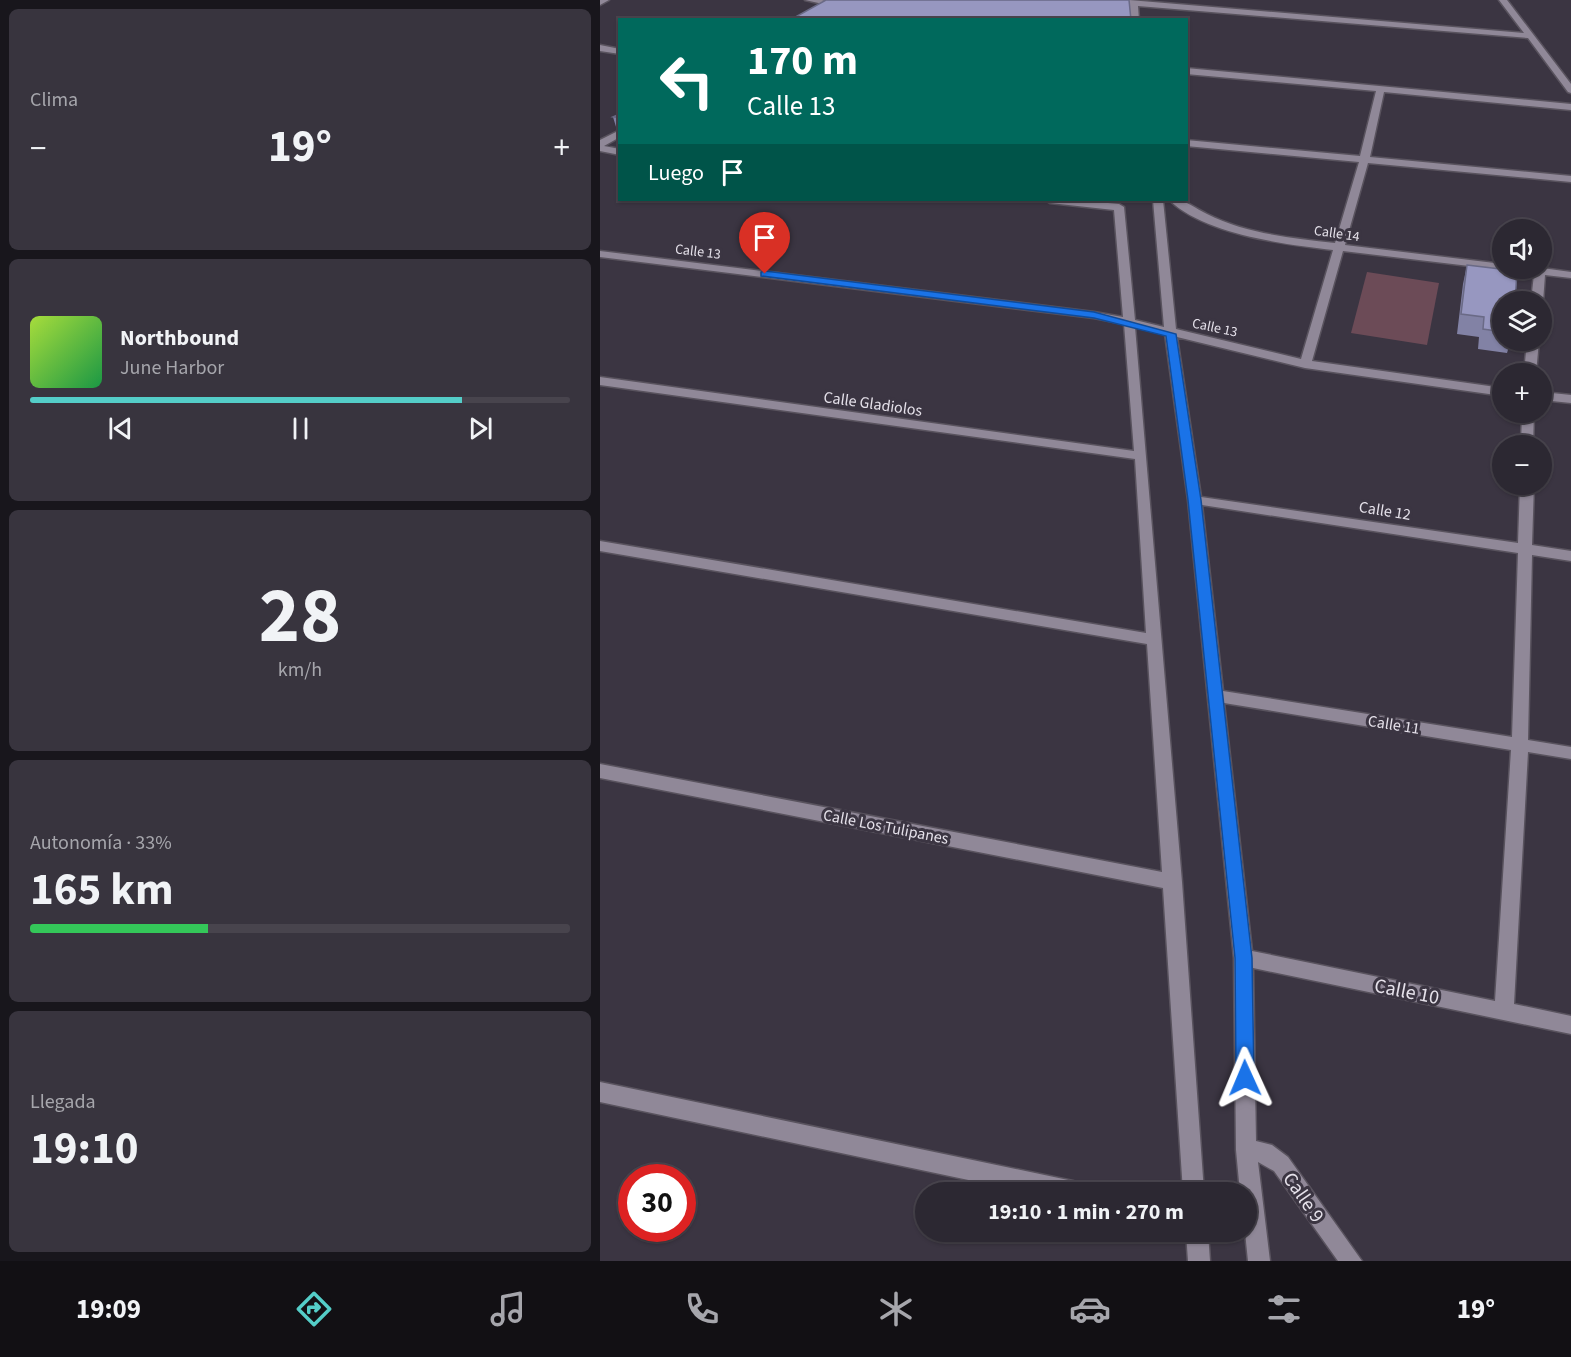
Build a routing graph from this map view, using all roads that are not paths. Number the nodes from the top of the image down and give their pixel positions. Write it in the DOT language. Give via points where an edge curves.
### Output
graph roads {
  1 [pos="605,0"];
  2 [pos="809,0"];
  3 [pos="1503,0"];
  4 [pos="1133,1"];
  5 [pos="600,3"];
  6 [pos="829,15"];
  7 [pos="1135,18"];
  8 [pos="1530,36"];
  9 [pos="600,48"];
  10 [pos="618,52"];
  11 [pos="1188,71"];
  12 [pos="1381,88"];
  13 [pos="1571,90"];
  14 [pos="1571,107"];
  15 [pos="618,134"];
  16 [pos="1188,143"];
  17 [pos="600,146"];
  18 [pos="618,151"];
  19 [pos="1364,161"];
  20 [pos="1571,179"];
  21 [pos="1060,201"];
  22 [pos="1158,201"];
  23 [pos="1176,201"];
  24 [pos="1337,249"];
  25 [pos="600,254"];
  26 [pos="1492,266"];
  27 [pos="1552,272"];
  28 [pos="1571,274"];
  29 [pos="1130,322"];
  30 [pos="1171,334"];
  31 [pos="1305,364"];
  32 [pos="600,381"];
  33 [pos="1492,390"];
  34 [pos="1552,397"];
  35 [pos="1571,399"];
  36 [pos="1141,456"];
  37 [pos="1527,495"];
  38 [pos="1195,500"];
  39 [pos="600,546"];
  40 [pos="1526,550"];
  41 [pos="1571,556"];
  42 [pos="1155,640"];
  43 [pos="1216,696"];
  44 [pos="1520,744"];
  45 [pos="1571,753"];
  46 [pos="600,771"];
  47 [pos="1173,882"];
  48 [pos="1243,958"];
  49 [pos="1504,1010"];
  50 [pos="1571,1025"];
  51 [pos="600,1092"];
  52 [pos="1246,1150"];
  53 [pos="1026,1182"];
  54 [pos="1193,1182"];
  55 [pos="1198,1242"];
  56 [pos="1199,1261"];
  57 [pos="1259,1261"];
  58 [pos="1351,1261"];
  1 -- 5 [label="street"];
  2 -- 6 [label="street" via="848,5"];
  3 -- 8 [label="street"];
  4 -- 7 [label="street"];
  4 -- 8 [label="street"];
  8 -- 13 [label="street"];
  9 -- 10 [label="street"];
  11 -- 12 [label="street"];
  12 -- 14 [label="street"];
  12 -- 19 [label="street"];
  15 -- 17 [label="street"];
  16 -- 19 [label="street"];
  17 -- 18 [label="street"];
  19 -- 20 [label="street"];
  19 -- 24 [label="street"];
  21 -- 29 [label="street" via="1119,207"];
  22 -- 30 [label="street"];
  23 -- 24 [label="street, Calle 14" via="1236,230"];
  24 -- 26 [label="street, Calle 14"];
  24 -- 31 [label="street"];
  25 -- 29 [label="street, Calle 13"];
  27 -- 28 [label="street"];
  29 -- 30 [label="street, Calle 13"];
  29 -- 36 [label="street"];
  30 -- 31 [label="street, Calle 13"];
  30 -- 38 [label="street"];
  31 -- 33 [label="street, Calle 13"];
  32 -- 36 [label="street, Calle Gladiolos"];
  34 -- 35 [label="street"];
  36 -- 42 [label="street"];
  37 -- 40 [label="street"];
  38 -- 40 [label="street, Calle 12"];
  38 -- 43 [label="street"];
  39 -- 42 [label="street"];
  40 -- 41 [label="street, Calle 12"];
  40 -- 44 [label="street"];
  42 -- 47 [label="street"];
  43 -- 44 [label="street, Calle 11"];
  43 -- 48 [label="street"];
  44 -- 45 [label="street, Calle 11"];
  44 -- 49 [label="street"];
  46 -- 47 [label="street, Calle Los Tulipanes"];
  47 -- 54 [label="street"];
  48 -- 49 [label="street, Calle 10"];
  48 -- 52 [label="street"];
  49 -- 50 [label="street, Calle 10"];
  51 -- 53 [label="street"];
  52 -- 57 [label="street"];
  52 -- 58 [label="street, Calle 9" via="1265,1152 1281,1164"];
  55 -- 56 [label="street"];
}
